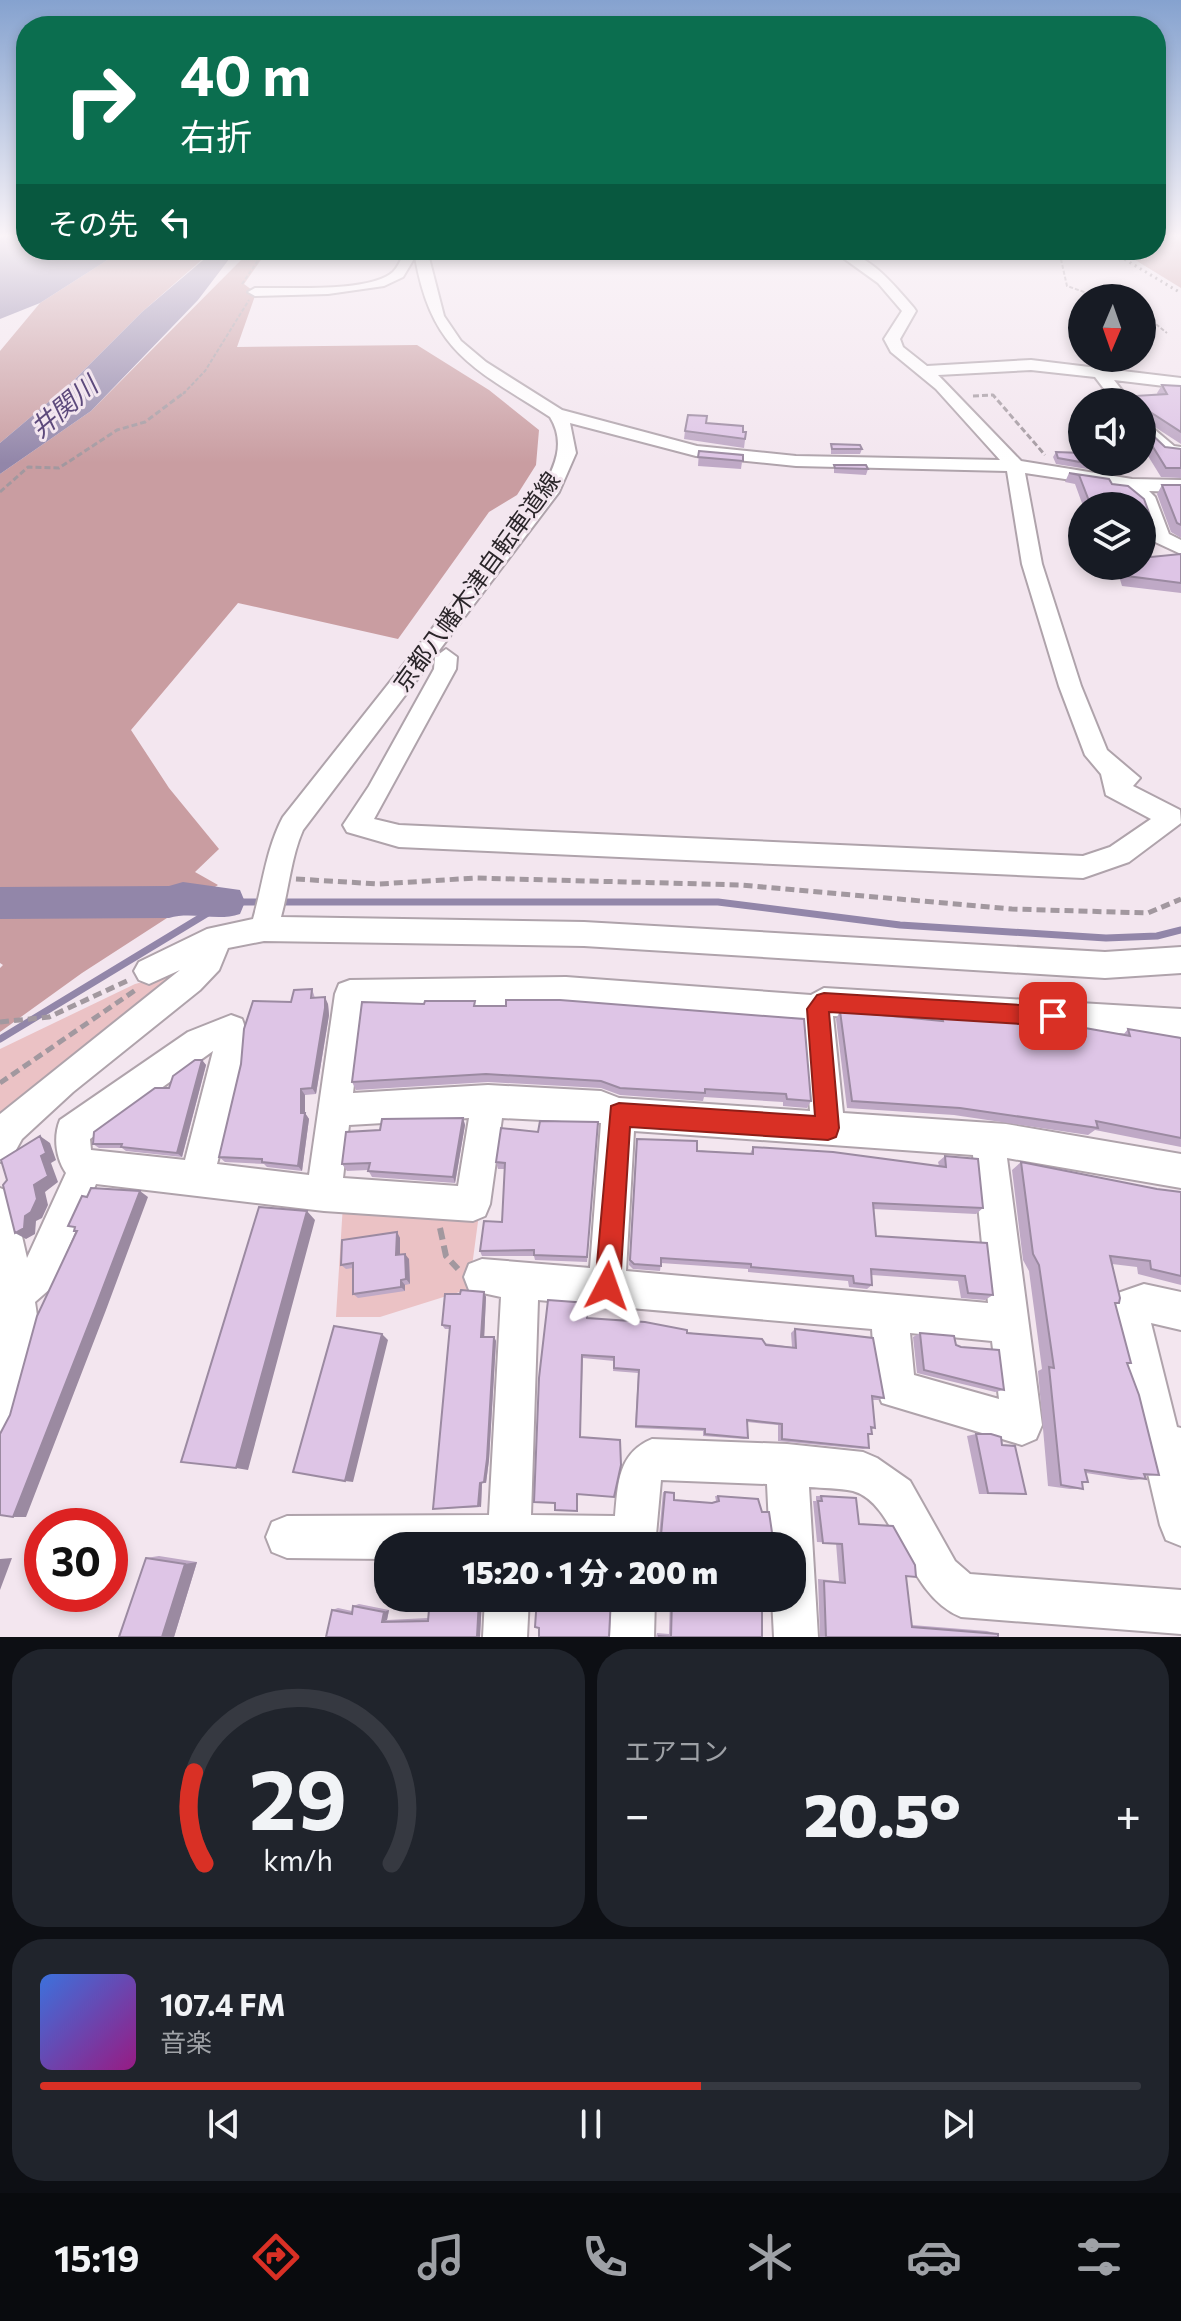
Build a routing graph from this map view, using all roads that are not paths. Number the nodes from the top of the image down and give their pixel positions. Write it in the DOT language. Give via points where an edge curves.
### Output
graph roads {
  1 [pos="435,310"];
  2 [pos="909,310"];
  3 [pos="1068,369"];
  4 [pos="925,371"];
  5 [pos="1099,372"];
  6 [pos="1181,383"];
  7 [pos="1112,388"];
  8 [pos="556,414"];
  9 [pos="1156,438"];
  10 [pos="1181,452"];
  11 [pos="1015,466"];
  12 [pos="1131,485"];
  13 [pos="1181,486"];
  14 [pos="1181,548"];
  15 [pos="446,657"];
  16 [pos="1113,771"];
  17 [pos="1181,804"];
  18 [pos="265,926"];
  19 [pos="217,938"];
  20 [pos="1181,960"];
  21 [pos="149,971"];
  22 [pos="817,1009"];
  23 [pos="1181,1023"];
  24 [pos="488,1101"];
  25 [pos="334,1110"];
  26 [pos="619,1114"];
  27 [pos="828,1128"];
  28 [pos="988,1140"];
  29 [pos="0,1145"];
  30 [pos="87,1166"];
  31 [pos="1181,1171"];
  32 [pos="197,1178"];
  33 [pos="324,1194"];
  34 [pos="0,1205"];
  35 [pos="482,1277"];
  36 [pos="520,1280"];
  37 [pos="607,1286"];
  38 [pos="16,1295"];
  39 [pos="1181,1311"];
  40 [pos="889,1312"];
  41 [pos="1009,1324"];
  42 [pos="0,1417"];
  43 [pos="1171,1446"];
  44 [pos="787,1464"];
  45 [pos="1181,1525"];
  46 [pos="509,1532"];
  47 [pos="635,1532"];
  48 [pos="790,1532"];
  49 [pos="287,1537"];
  50 [pos="374,1539"];
  51 [pos="506,1612"];
  52 [pos="633,1612"];
  53 [pos="795,1612"];
  54 [pos="1181,1612"];
  55 [pos="505,1637"];
  56 [pos="632,1637"];
  57 [pos="796,1637"];
  1 -- 8 [label="street" via="455,344"];
  2 -- 4 [label="street" via="893,344"];
  3 -- 4 [label="street" via="1031,365"];
  4 -- 11 [label="street"];
  5 -- 6 [label="street"];
  5 -- 7 [label="street"];
  8 -- 11 [label="street" via="696,451 796,461"];
  8 -- 18 [label="street" via="569,433 569,443 566,462 550,492 292,824 281,848 285,883"];
  9 -- 10 [label="street" via="1168,450"];
  11 -- 12 [label="street"];
  11 -- 16 [label="street" via="1049,623 1097,755"];
  12 -- 13 [label="street"];
  12 -- 14 [label="street" via="1146,497 1160,537"];
  15 -- 16 [label="street" via="445,669 356,825 399,836 1083,867 1130,853 1171,817 1115,788"];
  16 -- 17 [label="street"];
  18 -- 19 [label="street"];
  18 -- 20 [label="street" via="584,934 1105,965"];
  19 -- 21 [label="street"];
  19 -- 29 [label="street" via="209,961 189,981 62,1081 10,1127"];
  22 -- 23 [label="street" via="824,1002"];
  22 -- 25 [label="street" via="566,991 350,994"];
  22 -- 27 [label="street"];
  24 -- 25 [label="street"];
  24 -- 26 [label="street" via="601,1107"];
  24 -- 33 [label="street" via="473,1204"];
  25 -- 33 [label="street"];
  26 -- 27 [label="street"];
  26 -- 37 [label="street"];
  27 -- 28 [label="street"];
  28 -- 31 [label="street"];
  28 -- 41 [label="street"];
  30 -- 32 [label="street"];
  30 -- 32 [label="street" via="76,1160 72,1132 199,1042 231,1029"];
  30 -- 38 [label="street" via="38,1275"];
  32 -- 33 [label="street"];
  34 -- 38 [label="street"];
  35 -- 36 [label="street"];
  36 -- 37 [label="street"];
  36 -- 46 [label="street"];
  37 -- 40 [label="street"];
  38 -- 42 [label="street" via="20,1322"];
  39 -- 43 [label="street" via="1144,1303 1128,1307"];
  40 -- 41 [label="street"];
  40 -- 41 [label="street" via="896,1389 1022,1425"];
  43 -- 45 [label="street"];
  44 -- 47 [label="street" via="652,1459 639,1475"];
  44 -- 48 [label="street"];
  44 -- 54 [label="street" via="863,1472 875,1478 895,1496 940,1576 961,1595"];
  49 -- 50 [label="street"];
  51 -- 55 [label="street"];
  52 -- 56 [label="street"];
  53 -- 57 [label="street"];
}
